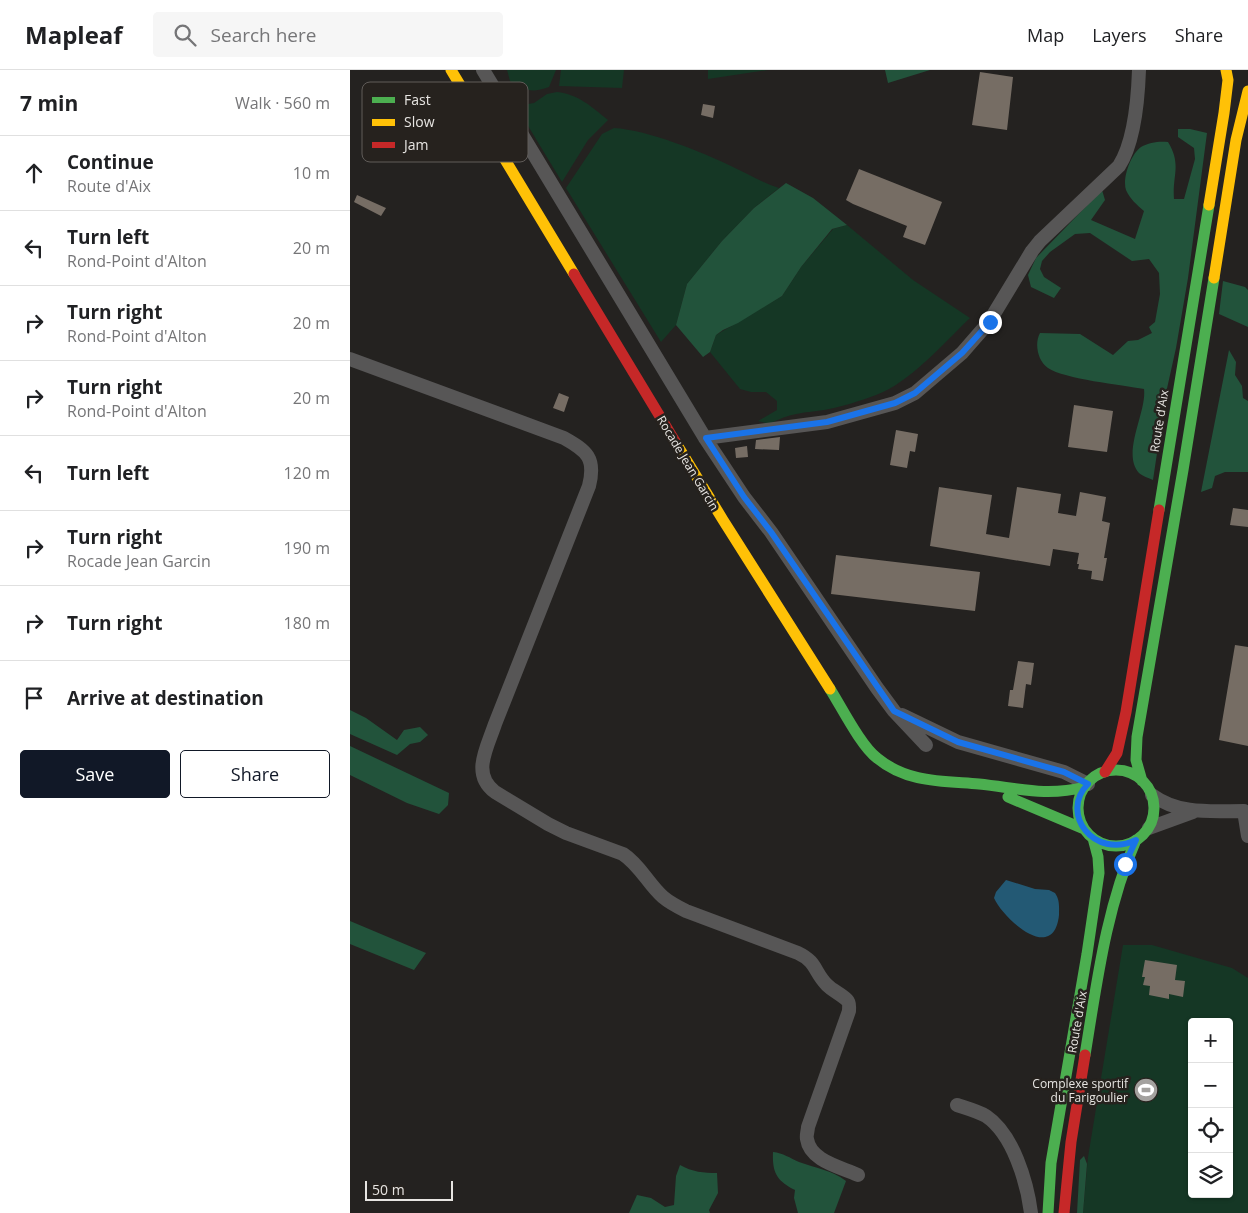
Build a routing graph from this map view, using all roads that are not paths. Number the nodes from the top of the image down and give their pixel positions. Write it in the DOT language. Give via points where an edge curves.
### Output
graph roads {
  1 [pos="451,70"];
  2 [pos="483,70"];
  3 [pos="1139,70"];
  4 [pos="1226,70"];
  5 [pos="458,82"];
  6 [pos="490,82"];
  7 [pos="1248,91"];
  8 [pos="528,144"];
  9 [pos="506,162"];
  10 [pos="350,359"];
  11 [pos="706,438"];
  12 [pos="894,711"];
  13 [pos="926,745"];
  14 [pos="1105,772"];
  15 [pos="1142,780"];
  16 [pos="978,784"];
  17 [pos="1087,785"];
  18 [pos="1152,795"];
  19 [pos="1198,810"];
  20 [pos="1148,828"];
  21 [pos="1084,829"];
  22 [pos="1248,836"];
  23 [pos="1093,838"];
  24 [pos="1136,840"];
  25 [pos="957,1105"];
  26 [pos="858,1175"];
  27 [pos="1031,1213"];
  28 [pos="1048,1213"];
  29 [pos="1064,1213"];
  1 -- 5 [label="main road, Rocade Jean Garcin"];
  2 -- 6 [label="street"];
  3 -- 11 [label="street" via="1134,120 1126,154 1119,166 1040,241 990,322 962,353 915,393 895,403 827,422"];
  4 -- 14 [label="main road, Route d'Aix" via="1224,113 1125,719 1117,753"];
  7 -- 15 [label="main road" via="1236,140 1137,737 1136,760"];
  8 -- 11 [label="street"];
  9 -- 16 [label="main road, Rocade Jean Garcin" via="722,520 861,740 880,762 896,771 928,781"];
  10 -- 26 [label="street" via="564,438 588,454 592,463 589,486 495,724 482,763 482,776 489,788 548,824 623,854 671,903 811,960 824,983 846,998 849,1011 808,1127 807,1139 813,1153"];
  11 -- 12 [label="street"];
  12 -- 13 [label="street"];
  12 -- 17 [label="street" via="958,742 1064,772"];
  14 -- 15 [label="main road" via="1124,772"];
  14 -- 17 [label="main road"];
  15 -- 18 [label="main road"];
  16 -- 17 [label="main road, Rocade Jean Garcin" via="1037,793 1066,792"];
  16 -- 21 [label="main road, Rocade Jean Garcin"];
  17 -- 21 [label="main road" via="1081,795 1078,812"];
  18 -- 19 [label="street" via="1168,805"];
  18 -- 20 [label="main road" via="1154,812"];
  19 -- 20 [label="street"];
  19 -- 22 [label="street" via="1244,811"];
  20 -- 24 [label="main road"];
  21 -- 23 [label="main road"];
  23 -- 24 [label="main road" via="1110,846"];
  23 -- 28 [label="main road, Route d'Aix" via="1099,873 1052,1164"];
  24 -- 29 [label="main road, Route d'Aix" via="1120,878 1107,926 1067,1165"];
  25 -- 27 [label="street" via="985,1115 998,1128 1013,1150 1026,1185"];
}
